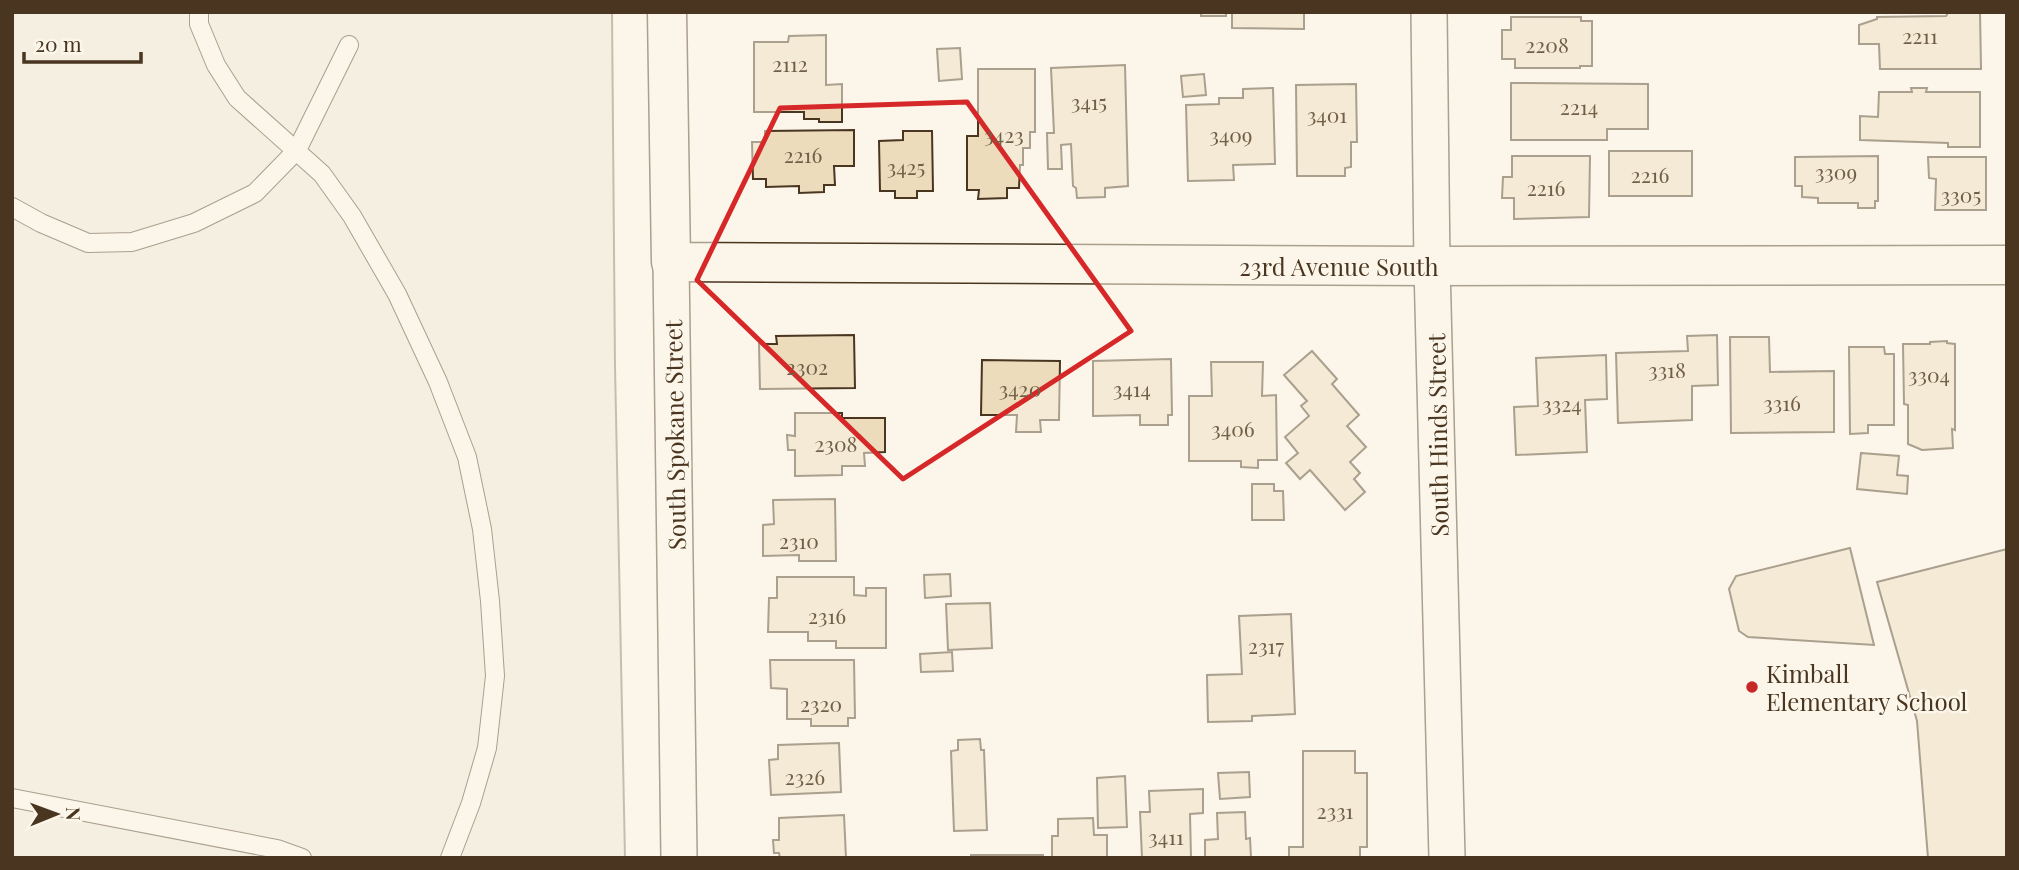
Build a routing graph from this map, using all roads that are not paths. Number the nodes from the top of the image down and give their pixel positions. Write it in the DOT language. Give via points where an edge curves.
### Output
graph roads {
  1 [pos="199,12"];
  2 [pos="667,12"];
  3 [pos="1429,12"];
  4 [pos="349,45"];
  5 [pos="297,150"];
  6 [pos="12,207"];
  7 [pos="671,262"];
  8 [pos="2007,265"];
  9 [pos="1432,267"];
  10 [pos="12,798"];
  11 [pos="302,858"];
  12 [pos="450,858"];
  13 [pos="679,858"];
  14 [pos="1447,858"];
  1 -- 5 [label="lane" via="199,24 216,65 237,98"];
  2 -- 7 [label="street, South Spokane Street"];
  3 -- 9 [label="street, South Hinds Street"];
  4 -- 5 [label="lane"];
  5 -- 6 [label="lane" via="255,193 194,223 132,242 88,243"];
  5 -- 12 [label="lane" via="322,174 352,216 397,294 467,457 482,529 495,676 487,748"];
  7 -- 9 [label="street, 23rd Avenue South"];
  7 -- 13 [label="street, South Spokane Street"];
  8 -- 9 [label="street, 23rd Avenue South"];
  9 -- 14 [label="street, South Hinds Street"];
  10 -- 11 [label="lane" via="277,849"];
}
